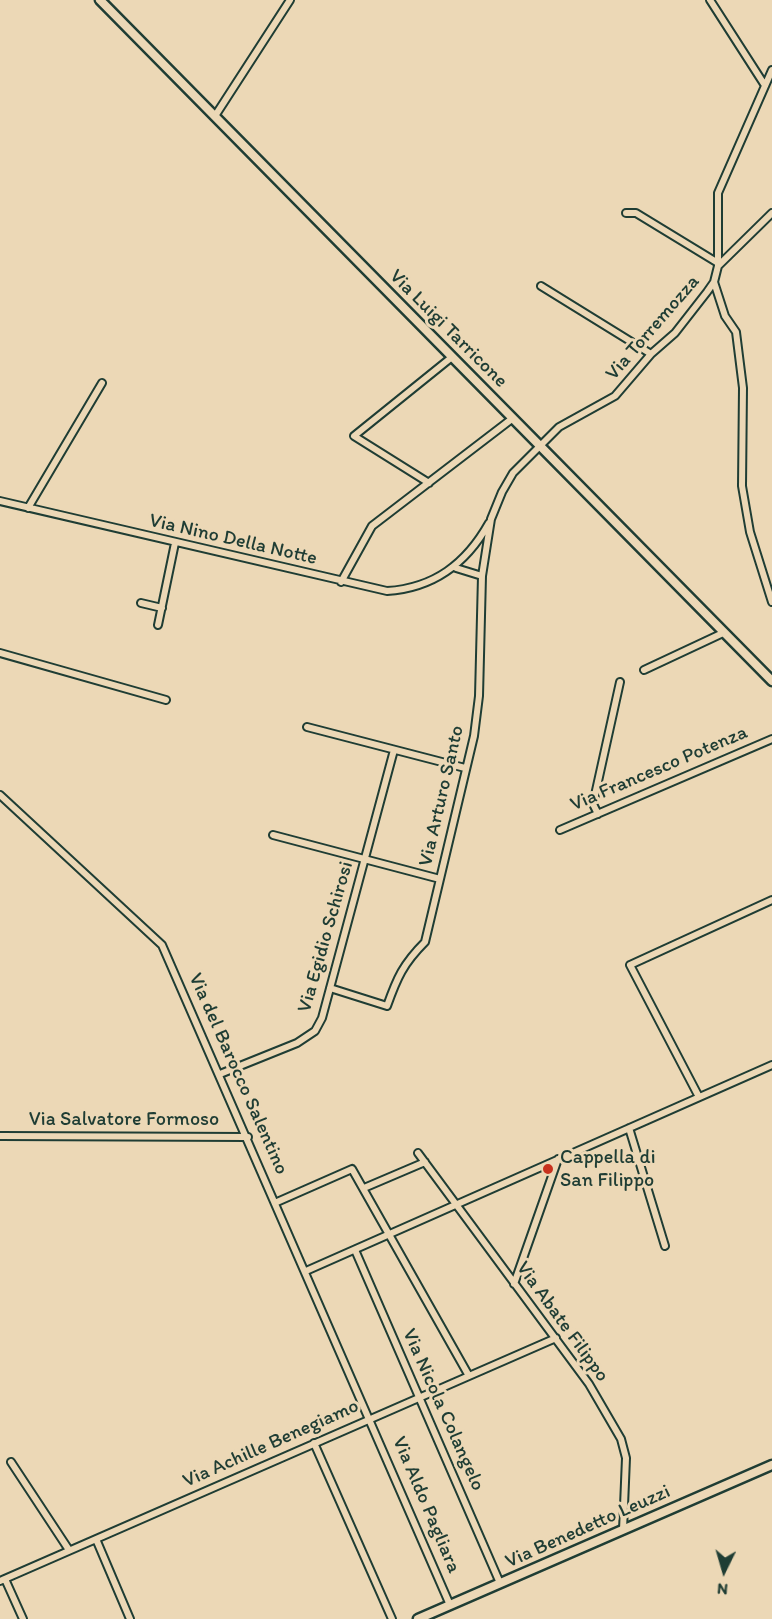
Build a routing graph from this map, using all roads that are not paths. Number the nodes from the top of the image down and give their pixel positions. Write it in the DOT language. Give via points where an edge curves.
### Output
graph roads {
  1 [pos="100,0"];
  2 [pos="290,0"];
  3 [pos="710,0"];
  4 [pos="772,70"];
  5 [pos="764,84"];
  6 [pos="215,117"];
  7 [pos="626,213"];
  8 [pos="772,213"];
  9 [pos="718,264"];
  10 [pos="714,282"];
  11 [pos="541,286"];
  12 [pos="651,354"];
  13 [pos="452,357"];
  14 [pos="102,383"];
  15 [pos="513,418"];
  16 [pos="539,445"];
  17 [pos="429,483"];
  18 [pos="0,501"];
  19 [pos="28,508"];
  20 [pos="491,519"];
  21 [pos="175,543"];
  22 [pos="456,568"];
  23 [pos="482,576"];
  24 [pos="772,581"];
  25 [pos="341,582"];
  26 [pos="765,584"];
  27 [pos="772,601"];
  28 [pos="141,603"];
  29 [pos="162,608"];
  30 [pos="158,625"];
  31 [pos="723,633"];
  32 [pos="0,653"];
  33 [pos="644,670"];
  34 [pos="772,681"];
  35 [pos="620,682"];
  36 [pos="166,700"];
  37 [pos="307,727"];
  38 [pos="772,738"];
  39 [pos="394,750"];
  40 [pos="465,768"];
  41 [pos="0,795"];
  42 [pos="598,814"];
  43 [pos="560,830"];
  44 [pos="273,835"];
  45 [pos="366,860"];
  46 [pos="437,878"];
  47 [pos="772,900"];
  48 [pos="330,988"];
  49 [pos="772,1065"];
  50 [pos="220,1074"];
  51 [pos="699,1097"];
  52 [pos="628,1128"];
  53 [pos="0,1136"];
  54 [pos="248,1137"];
  55 [pos="418,1153"];
  56 [pos="558,1159"];
  57 [pos="425,1162"];
  58 [pos="364,1188"];
  59 [pos="277,1202"];
  60 [pos="456,1204"];
  61 [pos="390,1234"];
  62 [pos="665,1246"];
  63 [pos="355,1250"];
  64 [pos="306,1271"];
  65 [pos="514,1284"];
  66 [pos="556,1338"];
  67 [pos="469,1376"];
  68 [pos="419,1398"];
  69 [pos="370,1419"];
  70 [pos="314,1443"];
  71 [pos="11,1462"];
  72 [pos="772,1465"];
  73 [pos="623,1530"];
  74 [pos="96,1539"];
  75 [pos="69,1550"];
  76 [pos="3,1580"];
  77 [pos="500,1583"];
  78 [pos="450,1605"];
  79 [pos="23,1619"];
  80 [pos="130,1619"];
  81 [pos="392,1619"];
  82 [pos="418,1619"];
  1 -- 6 [label="main road, Via Luigi Tarricone"];
  2 -- 6 [label="street"];
  3 -- 5 [label="street"];
  4 -- 5 [label="street"];
  5 -- 9 [label="street" via="718,193"];
  6 -- 13 [label="main road, Via Luigi Tarricone"];
  7 -- 9 [label="street" via="636,213"];
  8 -- 9 [label="street, Via Torremozza"];
  9 -- 10 [label="street, Via Torremozza"];
  10 -- 12 [label="street, Via Torremozza" via="675,333"];
  10 -- 26 [label="street" via="725,316 736,332 743,388 742,486"];
  11 -- 12 [label="street"];
  12 -- 16 [label="street, Via Torremozza" via="615,396 574,417"];
  13 -- 15 [label="main road, Via Luigi Tarricone"];
  13 -- 17 [label="street" via="354,436"];
  14 -- 19 [label="street"];
  15 -- 16 [label="main road, Via Luigi Tarricone"];
  15 -- 17 [label="street"];
  16 -- 20 [label="street, Via Arturo Santo" via="513,473"];
  16 -- 31 [label="main road, Via Luigi Tarricone"];
  17 -- 25 [label="street" via="372,525"];
  18 -- 19 [label="street, Via Nino Della Notte"];
  19 -- 21 [label="street, Via Nino Della Notte"];
  20 -- 22 [label="street, Via Arturo Santo"];
  20 -- 23 [label="street, Via Arturo Santo"];
  21 -- 25 [label="street, Via Nino Della Notte"];
  21 -- 29 [label="street"];
  22 -- 23 [label="street"];
  22 -- 25 [label="street, Via Nino Della Notte" via="431,582 404,590 387,591"];
  23 -- 40 [label="street, Via Arturo Santo" via="479,696"];
  24 -- 26 [label="street"];
  26 -- 27 [label="street"];
  28 -- 29 [label="street"];
  29 -- 30 [label="street"];
  31 -- 33 [label="street"];
  31 -- 34 [label="main road, Via Luigi Tarricone"];
  32 -- 36 [label="street"];
  35 -- 42 [label="street" via="593,804"];
  37 -- 39 [label="street"];
  38 -- 42 [label="street, Via Francesco Potenza"];
  39 -- 40 [label="street"];
  39 -- 45 [label="street, Via Egidio Schirosi"];
  40 -- 46 [label="street, Via Arturo Santo"];
  41 -- 50 [label="street, Via del Barocco Salentino" via="162,945"];
  42 -- 43 [label="street, Via Francesco Potenza"];
  44 -- 45 [label="street"];
  45 -- 46 [label="street"];
  45 -- 48 [label="street, Via Egidio Schirosi"];
  46 -- 48 [label="street, Via Arturo Santo" via="425,942 407,960 387,1006"];
  47 -- 51 [label="street" via="630,965"];
  48 -- 50 [label="street, Via Egidio Schirosi" via="315,1031 297,1043"];
  49 -- 51 [label="street"];
  50 -- 54 [label="street, Via del Barocco Salentino"];
  51 -- 52 [label="street"];
  52 -- 56 [label="street"];
  52 -- 62 [label="street"];
  53 -- 54 [label="street, Via Salvatore Formoso"];
  54 -- 59 [label="street, Via del Barocco Salentino"];
  55 -- 57 [label="street, Via Abate Filippo"];
  56 -- 60 [label="street"];
  56 -- 65 [label="street"];
  57 -- 58 [label="street"];
  57 -- 60 [label="street, Via Abate Filippo"];
  58 -- 59 [label="street" via="352,1168"];
  58 -- 61 [label="street"];
  59 -- 64 [label="street, Via del Barocco Salentino"];
  60 -- 61 [label="street"];
  60 -- 65 [label="street, Via Abate Filippo"];
  61 -- 63 [label="street"];
  61 -- 67 [label="street"];
  63 -- 64 [label="street"];
  63 -- 68 [label="street, Via Nicola Colangelo"];
  64 -- 69 [label="street, Via del Barocco Salentino"];
  65 -- 66 [label="street, Via Abate Filippo"];
  66 -- 67 [label="street, Via Achille Benegiamo"];
  66 -- 73 [label="street, Via Abate Filippo" via="589,1384 625,1450"];
  67 -- 68 [label="street, Via Achille Benegiamo"];
  68 -- 69 [label="street, Via Achille Benegiamo"];
  68 -- 77 [label="street, Via Nicola Colangelo"];
  69 -- 70 [label="street, Via Achille Benegiamo"];
  69 -- 78 [label="street, Via Aldo Pagliara"];
  70 -- 74 [label="street, Via Achille Benegiamo"];
  70 -- 81 [label="street"];
  71 -- 75 [label="street"];
  72 -- 73 [label="main road, Via Benedetto Leuzzi"];
  73 -- 77 [label="main road, Via Benedetto Leuzzi"];
  74 -- 75 [label="street, Via Achille Benegiamo"];
  74 -- 80 [label="street"];
  75 -- 76 [label="street, Via Achille Benegiamo"];
  76 -- 79 [label="street"];
  77 -- 78 [label="main road, Via Benedetto Leuzzi"];
  78 -- 82 [label="main road, Via Benedetto Leuzzi"];
}
